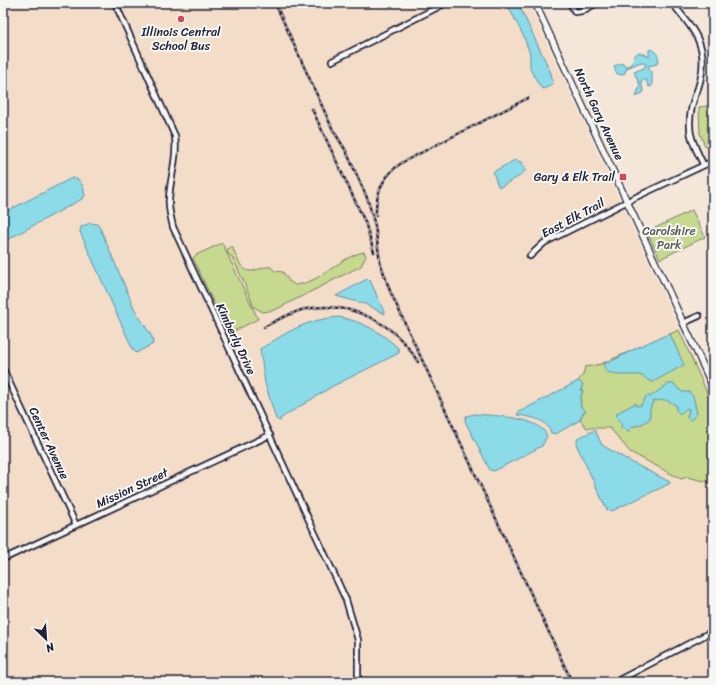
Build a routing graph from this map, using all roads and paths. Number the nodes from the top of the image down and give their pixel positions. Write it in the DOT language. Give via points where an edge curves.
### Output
graph roads {
  1 [pos="114,3"];
  2 [pos="446,3"];
  3 [pos="535,3"];
  4 [pos="570,3"];
  5 [pos="597,3"];
  6 [pos="672,3"];
  7 [pos="332,61"];
  8 [pos="713,161"];
  9 [pos="703,164"];
  10 [pos="627,201"];
  11 [pos="530,256"];
  12 [pos="699,316"];
  13 [pos="683,323"];
  14 [pos="3,369"];
  15 [pos="713,387"];
  16 [pos="270,434"];
  17 [pos="76,525"];
  18 [pos="3,559"];
  19 [pos="713,631"];
  20 [pos="358,682"];
  21 [pos="615,682"];
  1 -- 16 [label="street, Kimberly Drive" via="175,136 176,158 169,197 173,227"];
  2 -- 7 [label="street"];
  3 -- 10 [label="street, North Gary Avenue"];
  4 -- 5 [label="street" via="575,12"];
  6 -- 9 [label="street" via="693,29 702,51 702,75 689,118 692,139"];
  8 -- 9 [label="street, East Elk Trail"];
  9 -- 10 [label="street, East Elk Trail"];
  10 -- 11 [label="street, East Elk Trail" via="544,243"];
  10 -- 13 [label="street, North Gary Avenue"];
  12 -- 13 [label="street"];
  13 -- 15 [label="street, North Gary Avenue"];
  14 -- 17 [label="street, Center Avenue"];
  16 -- 17 [label="street, Mission Street"];
  16 -- 20 [label="street, Kimberly Drive" via="349,606 358,640"];
  17 -- 18 [label="street, Mission Street"];
  19 -- 21 [label="street"];
}
